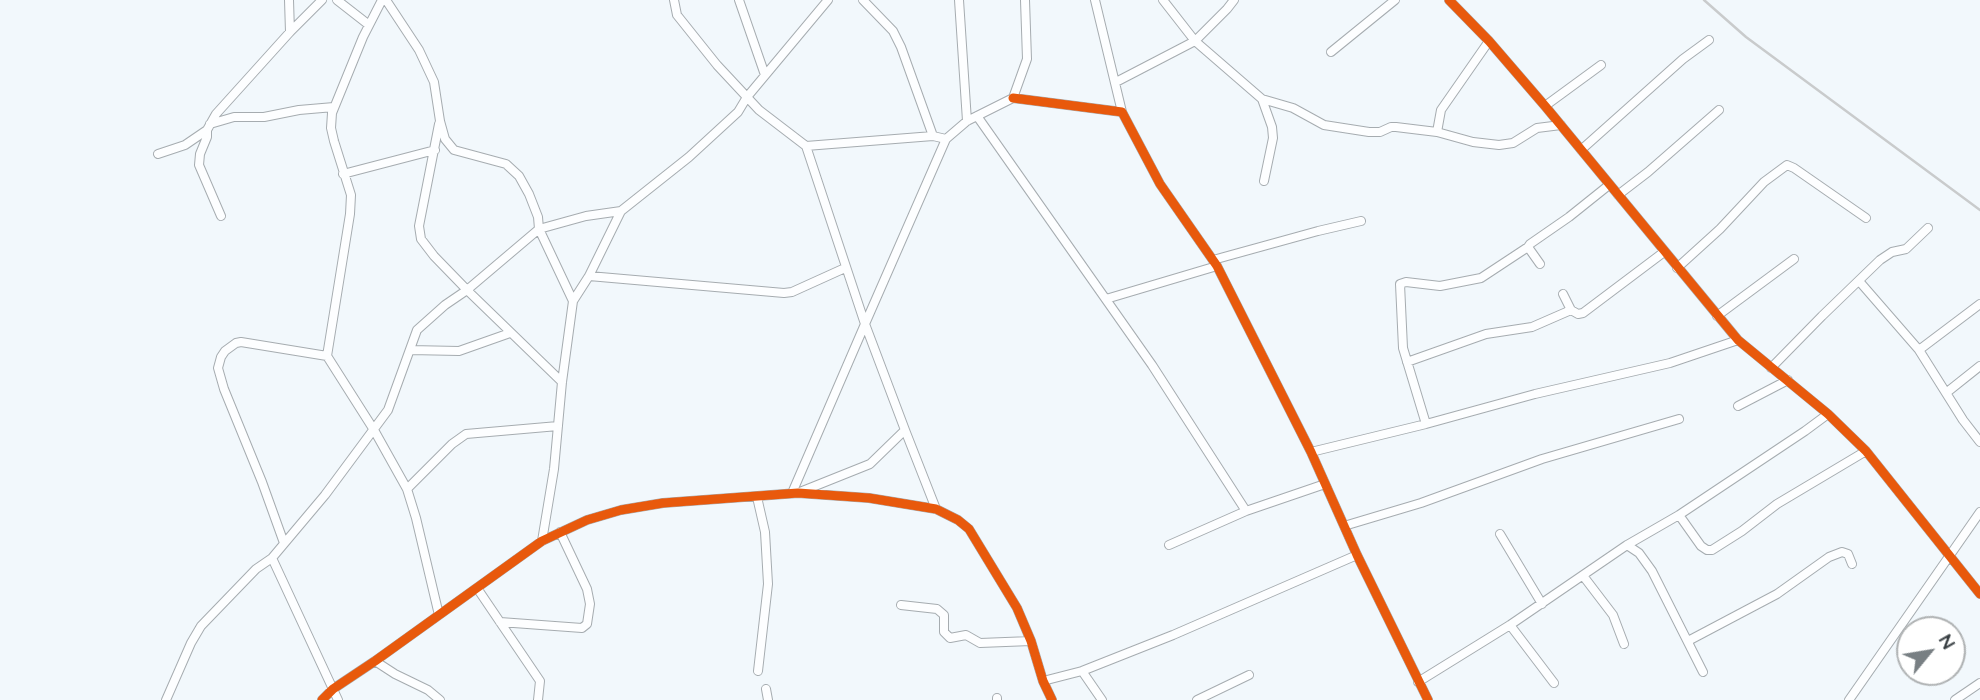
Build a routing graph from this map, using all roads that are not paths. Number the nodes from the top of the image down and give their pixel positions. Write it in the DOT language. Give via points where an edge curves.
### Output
graph roads {
  1 [pos="289,0"];
  2 [pos="322,0"];
  3 [pos="337,0"];
  4 [pos="384,0"];
  5 [pos="674,0"];
  6 [pos="739,0"];
  7 [pos="828,0"];
  8 [pos="959,0"];
  9 [pos="1025,0"];
  10 [pos="1095,0"];
  11 [pos="1163,0"];
  12 [pos="1234,0"];
  13 [pos="1395,0"];
  14 [pos="865,1"];
  15 [pos="1451,1"];
  16 [pos="369,25"];
  17 [pos="290,32"];
  18 [pos="1709,40"];
  19 [pos="1195,41"];
  20 [pos="1489,41"];
  21 [pos="1331,52"];
  22 [pos="1601,65"];
  23 [pos="765,75"];
  24 [pos="1116,82"];
  25 [pos="747,97"];
  26 [pos="1013,98"];
  27 [pos="1262,99"];
  28 [pos="1545,106"];
  29 [pos="334,107"];
  30 [pos="1719,110"];
  31 [pos="1122,112"];
  32 [pos="977,116"];
  33 [pos="440,121"];
  34 [pos="967,121"];
  35 [pos="1561,125"];
  36 [pos="209,127"];
  37 [pos="1437,132"];
  38 [pos="933,136"];
  39 [pos="946,139"];
  40 [pos="806,146"];
  41 [pos="435,150"];
  42 [pos="1581,150"];
  43 [pos="158,154"];
  44 [pos="343,174"];
  45 [pos="1264,181"];
  46 [pos="1609,185"];
  47 [pos="1618,195"];
  48 [pos="621,211"];
  49 [pos="221,216"];
  50 [pos="1867,218"];
  51 [pos="1361,221"];
  52 [pos="1928,228"];
  53 [pos="539,229"];
  54 [pos="1528,247"];
  55 [pos="1664,252"];
  56 [pos="1794,259"];
  57 [pos="1215,263"];
  58 [pos="1540,264"];
  59 [pos="845,268"];
  60 [pos="1677,268"];
  61 [pos="589,276"];
  62 [pos="1859,281"];
  63 [pos="467,290"];
  64 [pos="1563,293"];
  65 [pos="1106,299"];
  66 [pos="573,301"];
  67 [pos="1980,304"];
  68 [pos="1571,310"];
  69 [pos="1717,316"];
  70 [pos="865,324"];
  71 [pos="510,332"];
  72 [pos="1738,341"];
  73 [pos="1919,350"];
  74 [pos="410,351"];
  75 [pos="327,356"];
  76 [pos="1407,362"];
  77 [pos="1980,366"];
  78 [pos="1771,368"];
  79 [pos="1788,380"];
  80 [pos="562,382"];
  81 [pos="1946,393"];
  82 [pos="1738,406"];
  83 [pos="1828,414"];
  84 [pos="1679,419"];
  85 [pos="1426,424"];
  86 [pos="558,426"];
  87 [pos="374,430"];
  88 [pos="905,430"];
  89 [pos="1980,442"];
  90 [pos="1866,451"];
  91 [pos="1311,452"];
  92 [pos="1325,484"];
  93 [pos="407,489"];
  94 [pos="795,493"];
  95 [pos="757,497"];
  96 [pos="936,509"];
  97 [pos="1245,512"];
  98 [pos="1980,512"];
  99 [pos="1679,514"];
  100 [pos="1344,526"];
  101 [pos="560,533"];
  102 [pos="1500,534"];
  103 [pos="542,541"];
  104 [pos="284,543"];
  105 [pos="1169,545"];
  106 [pos="1627,545"];
  107 [pos="1357,555"];
  108 [pos="1948,556"];
  109 [pos="272,558"];
  110 [pos="1852,564"];
  111 [pos="1584,576"];
  112 [pos="477,588"];
  113 [pos="1980,594"];
  114 [pos="901,604"];
  115 [pos="1542,604"];
  116 [pos="439,615"];
  117 [pos="500,622"];
  118 [pos="1510,625"];
  119 [pos="1031,641"];
  120 [pos="1688,641"];
  121 [pos="1624,644"];
  122 [pos="375,661"];
  123 [pos="758,671"];
  124 [pos="1082,671"];
  125 [pos="1703,672"];
  126 [pos="1249,675"];
  127 [pos="1042,681"];
  128 [pos="1418,682"];
  129 [pos="1980,682"];
  130 [pos="1554,683"];
  131 [pos="333,689"];
  132 [pos="766,689"];
  133 [pos="166,700"];
  134 [pos="322,700"];
  135 [pos="338,700"];
  136 [pos="440,700"];
  137 [pos="538,700"];
  138 [pos="768,700"];
  139 [pos="1052,700"];
  140 [pos="1102,700"];
  141 [pos="1197,700"];
  142 [pos="1428,700"];
  143 [pos="1849,700"];
  144 [pos="1955,700"];
  1 -- 17 [label="street"];
  2 -- 17 [label="street"];
  3 -- 16 [label="street"];
  4 -- 16 [label="street"];
  4 -- 33 [label="street" via="419,50 434,82"];
  5 -- 25 [label="street" via="677,15"];
  6 -- 23 [label="street"];
  7 -- 23 [label="street"];
  8 -- 34 [label="street"];
  9 -- 26 [label="street" via="1027,59"];
  10 -- 24 [label="street"];
  11 -- 19 [label="street"];
  12 -- 19 [label="street"];
  13 -- 21 [label="street"];
  14 -- 38 [label="street" via="893,31"];
  15 -- 20 [label="street"];
  16 -- 29 [label="street"];
  17 -- 36 [label="street"];
  18 -- 42 [label="street"];
  19 -- 24 [label="street"];
  19 -- 27 [label="street"];
  20 -- 28 [label="street"];
  20 -- 37 [label="street" via="1441,110"];
  22 -- 28 [label="street"];
  23 -- 25 [label="street"];
  24 -- 31 [label="street"];
  25 -- 40 [label="street"];
  25 -- 48 [label="street" via="738,113"];
  26 -- 31 [label="street"];
  26 -- 32 [label="street"];
  27 -- 37 [label="street" via="1344,129 1380,132 1396,127"];
  27 -- 45 [label="street" via="1273,138"];
  28 -- 35 [label="street"];
  29 -- 36 [label="street" via="234,117"];
  29 -- 44 [label="street" via="331,128"];
  30 -- 47 [label="street"];
  31 -- 57 [label="street" via="1160,184"];
  32 -- 34 [label="street"];
  32 -- 65 [label="street"];
  33 -- 41 [label="street"];
  33 -- 53 [label="street" via="454,150 506,164 519,176"];
  34 -- 39 [label="street"];
  35 -- 37 [label="street" via="1537,128 1499,145"];
  35 -- 42 [label="street"];
  36 -- 43 [label="street" via="185,145"];
  36 -- 49 [label="street" via="198,159"];
  38 -- 39 [label="street"];
  38 -- 40 [label="street"];
  39 -- 70 [label="street"];
  40 -- 59 [label="street"];
  41 -- 44 [label="street"];
  41 -- 63 [label="street" via="419,226 421,239"];
  42 -- 46 [label="street"];
  44 -- 75 [label="street" via="351,195 351,214"];
  46 -- 47 [label="street"];
  46 -- 54 [label="street"];
  47 -- 55 [label="street"];
  48 -- 53 [label="street"];
  48 -- 61 [label="street"];
  50 -- 60 [label="street" via="1787,165"];
  51 -- 57 [label="street"];
  52 -- 62 [label="street" via="1906,249 1880,260"];
  53 -- 63 [label="street"];
  53 -- 66 [label="street"];
  54 -- 58 [label="street"];
  54 -- 76 [label="street" via="1481,278 1440,286 1400,284"];
  55 -- 60 [label="street"];
  55 -- 68 [label="street" via="1583,313"];
  56 -- 69 [label="street"];
  57 -- 65 [label="street"];
  57 -- 91 [label="street"];
  59 -- 61 [label="street" via="784,293"];
  59 -- 70 [label="street"];
  60 -- 69 [label="street"];
  61 -- 66 [label="street"];
  62 -- 73 [label="street"];
  62 -- 78 [label="street"];
  63 -- 71 [label="street"];
  63 -- 74 [label="street" via="417,330"];
  64 -- 68 [label="street"];
  65 -- 97 [label="street"];
  66 -- 80 [label="street"];
  67 -- 73 [label="street"];
  68 -- 76 [label="street" via="1532,327 1486,334"];
  69 -- 72 [label="street"];
  70 -- 88 [label="street"];
  70 -- 94 [label="street"];
  71 -- 74 [label="street" via="459,351"];
  71 -- 80 [label="street"];
  72 -- 78 [label="street"];
  72 -- 85 [label="street" via="1670,363"];
  73 -- 81 [label="street"];
  74 -- 87 [label="street" via="388,410"];
  75 -- 87 [label="street"];
  75 -- 104 [label="street" via="241,342 225,351 218,368"];
  76 -- 85 [label="street"];
  77 -- 81 [label="street"];
  78 -- 79 [label="street"];
  79 -- 82 [label="street"];
  79 -- 83 [label="street"];
  80 -- 86 [label="street"];
  81 -- 89 [label="street"];
  83 -- 90 [label="street"];
  83 -- 99 [label="street"];
  84 -- 100 [label="street" via="1542,459"];
  85 -- 91 [label="street"];
  86 -- 93 [label="street" via="466,434"];
  86 -- 103 [label="street"];
  87 -- 93 [label="street"];
  87 -- 104 [label="street"];
  88 -- 94 [label="street" via="870,464"];
  88 -- 96 [label="street"];
  90 -- 99 [label="street" via="1777,504 1712,551 1701,546"];
  90 -- 108 [label="street"];
  91 -- 92 [label="street"];
  92 -- 97 [label="street"];
  92 -- 100 [label="street"];
  93 -- 116 [label="street"];
  94 -- 95 [label="street"];
  94 -- 96 [label="street"];
  95 -- 101 [label="street" via="621,510"];
  95 -- 123 [label="street" via="768,584"];
  96 -- 119 [label="street" via="969,529 1017,608"];
  97 -- 105 [label="street"];
  98 -- 108 [label="street"];
  99 -- 106 [label="street"];
  100 -- 107 [label="street"];
  101 -- 103 [label="street"];
  101 -- 117 [label="street" via="589,595 587,624 582,628"];
  102 -- 115 [label="street"];
  103 -- 112 [label="street"];
  104 -- 109 [label="street"];
  106 -- 111 [label="street"];
  106 -- 120 [label="street" via="1652,570"];
  107 -- 124 [label="street"];
  107 -- 128 [label="street"];
  108 -- 113 [label="street"];
  108 -- 143 [label="street"];
  109 -- 131 [label="street"];
  109 -- 133 [label="street" via="201,626"];
  110 -- 120 [label="street" via="1848,554 1836,554 1777,594"];
  111 -- 115 [label="street"];
  111 -- 121 [label="street" via="1613,615"];
  112 -- 116 [label="street"];
  112 -- 117 [label="street"];
  114 -- 119 [label="street" via="937,609 944,615 944,632 950,638 966,635 979,643"];
  115 -- 118 [label="street"];
  116 -- 122 [label="street"];
  117 -- 137 [label="street" via="540,681"];
  118 -- 128 [label="street"];
  118 -- 130 [label="street"];
  119 -- 127 [label="street"];
  120 -- 125 [label="street"];
  122 -- 131 [label="street"];
  122 -- 136 [label="street"];
  124 -- 127 [label="street"];
  124 -- 140 [label="street"];
  126 -- 141 [label="street"];
  127 -- 139 [label="street"];
  128 -- 142 [label="street"];
  129 -- 144 [label="street"];
  131 -- 134 [label="street"];
  131 -- 135 [label="street"];
  132 -- 138 [label="street"];
}
